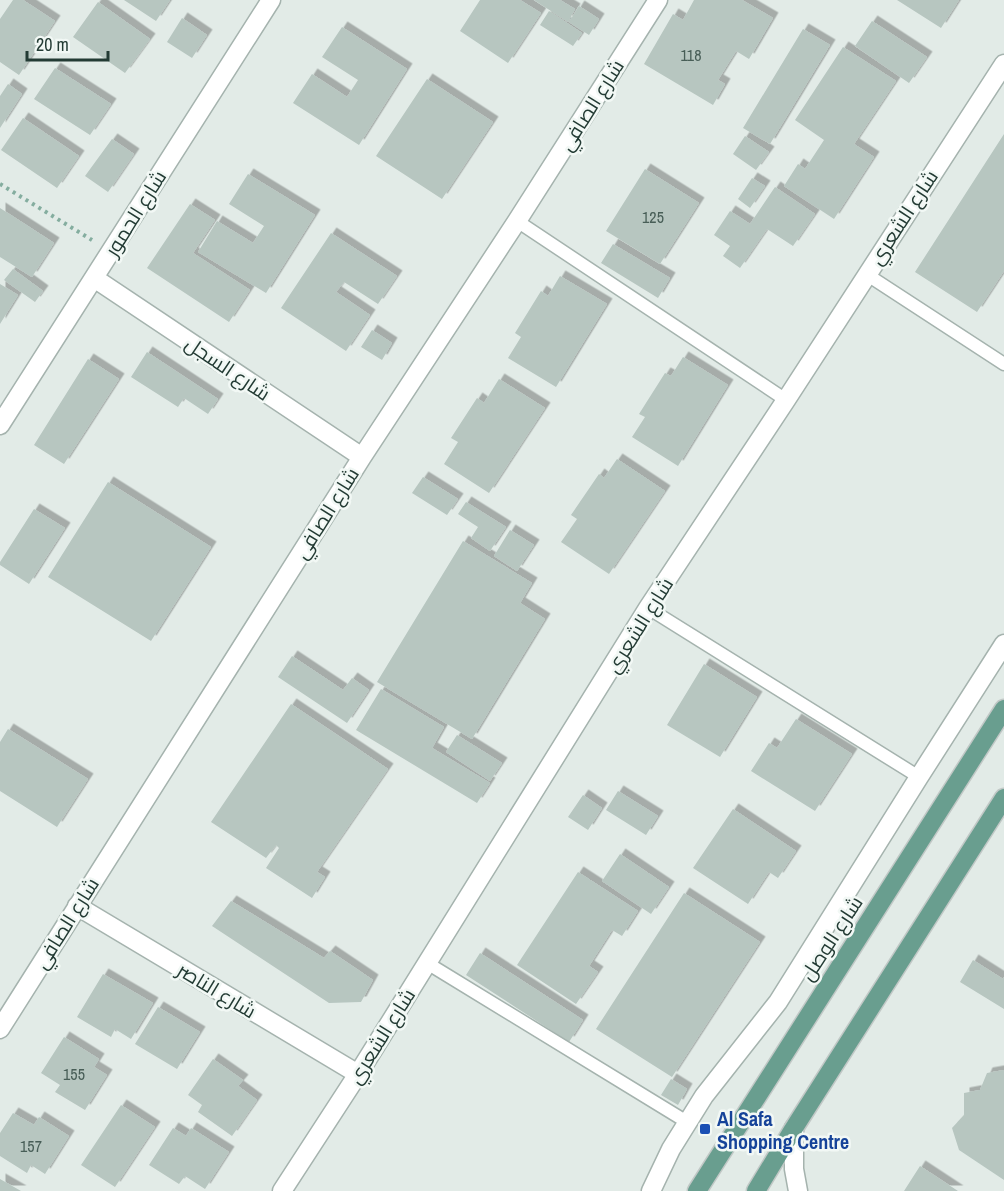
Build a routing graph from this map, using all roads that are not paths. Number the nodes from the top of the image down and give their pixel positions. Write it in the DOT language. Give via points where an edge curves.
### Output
graph roads {
  1 [pos="271,0"];
  2 [pos="658,0"];
  3 [pos="1004,64"];
  4 [pos="518,221"];
  5 [pos="866,274"];
  6 [pos="94,278"];
  7 [pos="1004,364"];
  8 [pos="786,400"];
  9 [pos="0,425"];
  10 [pos="362,457"];
  11 [pos="648,608"];
  12 [pos="1004,644"];
  13 [pos="1004,709"];
  14 [pos="919,777"];
  15 [pos="1004,798"];
  16 [pos="77,906"];
  17 [pos="427,963"];
  18 [pos="0,1029"];
  19 [pos="358,1074"];
  20 [pos="687,1122"];
  21 [pos="794,1128"];
  22 [pos="282,1191"];
  23 [pos="651,1191"];
  24 [pos="697,1191"];
  25 [pos="756,1191"];
  26 [pos="798,1191"];
  1 -- 6 [label="street, شارع الحمور"];
  2 -- 4 [label="street, شارع الصافي"];
  3 -- 5 [label="street, شارع الشعري"];
  4 -- 8 [label="lane"];
  4 -- 10 [label="street, شارع الصافي"];
  5 -- 7 [label="lane"];
  5 -- 8 [label="street, شارع الشعري"];
  6 -- 9 [label="street, شارع الحمور"];
  6 -- 10 [label="street, شارع السجل"];
  8 -- 11 [label="street, شارع الشعري"];
  10 -- 16 [label="street, شارع الصافي"];
  11 -- 14 [label="lane"];
  11 -- 17 [label="street, شارع الشعري"];
  12 -- 14 [label="street"];
  13 -- 24 [label="main road, شارع الوصل"];
  14 -- 20 [label="street" via="778,1002"];
  15 -- 21 [label="main road"];
  16 -- 18 [label="street, شارع الصافي"];
  16 -- 19 [label="street, شارع الناصر"];
  17 -- 19 [label="street, شارع الشعري"];
  17 -- 20 [label="lane"];
  19 -- 22 [label="street, شارع الشعري"];
  20 -- 23 [label="street"];
  21 -- 25 [label="main road"];
  21 -- 26 [label="street"];
}
